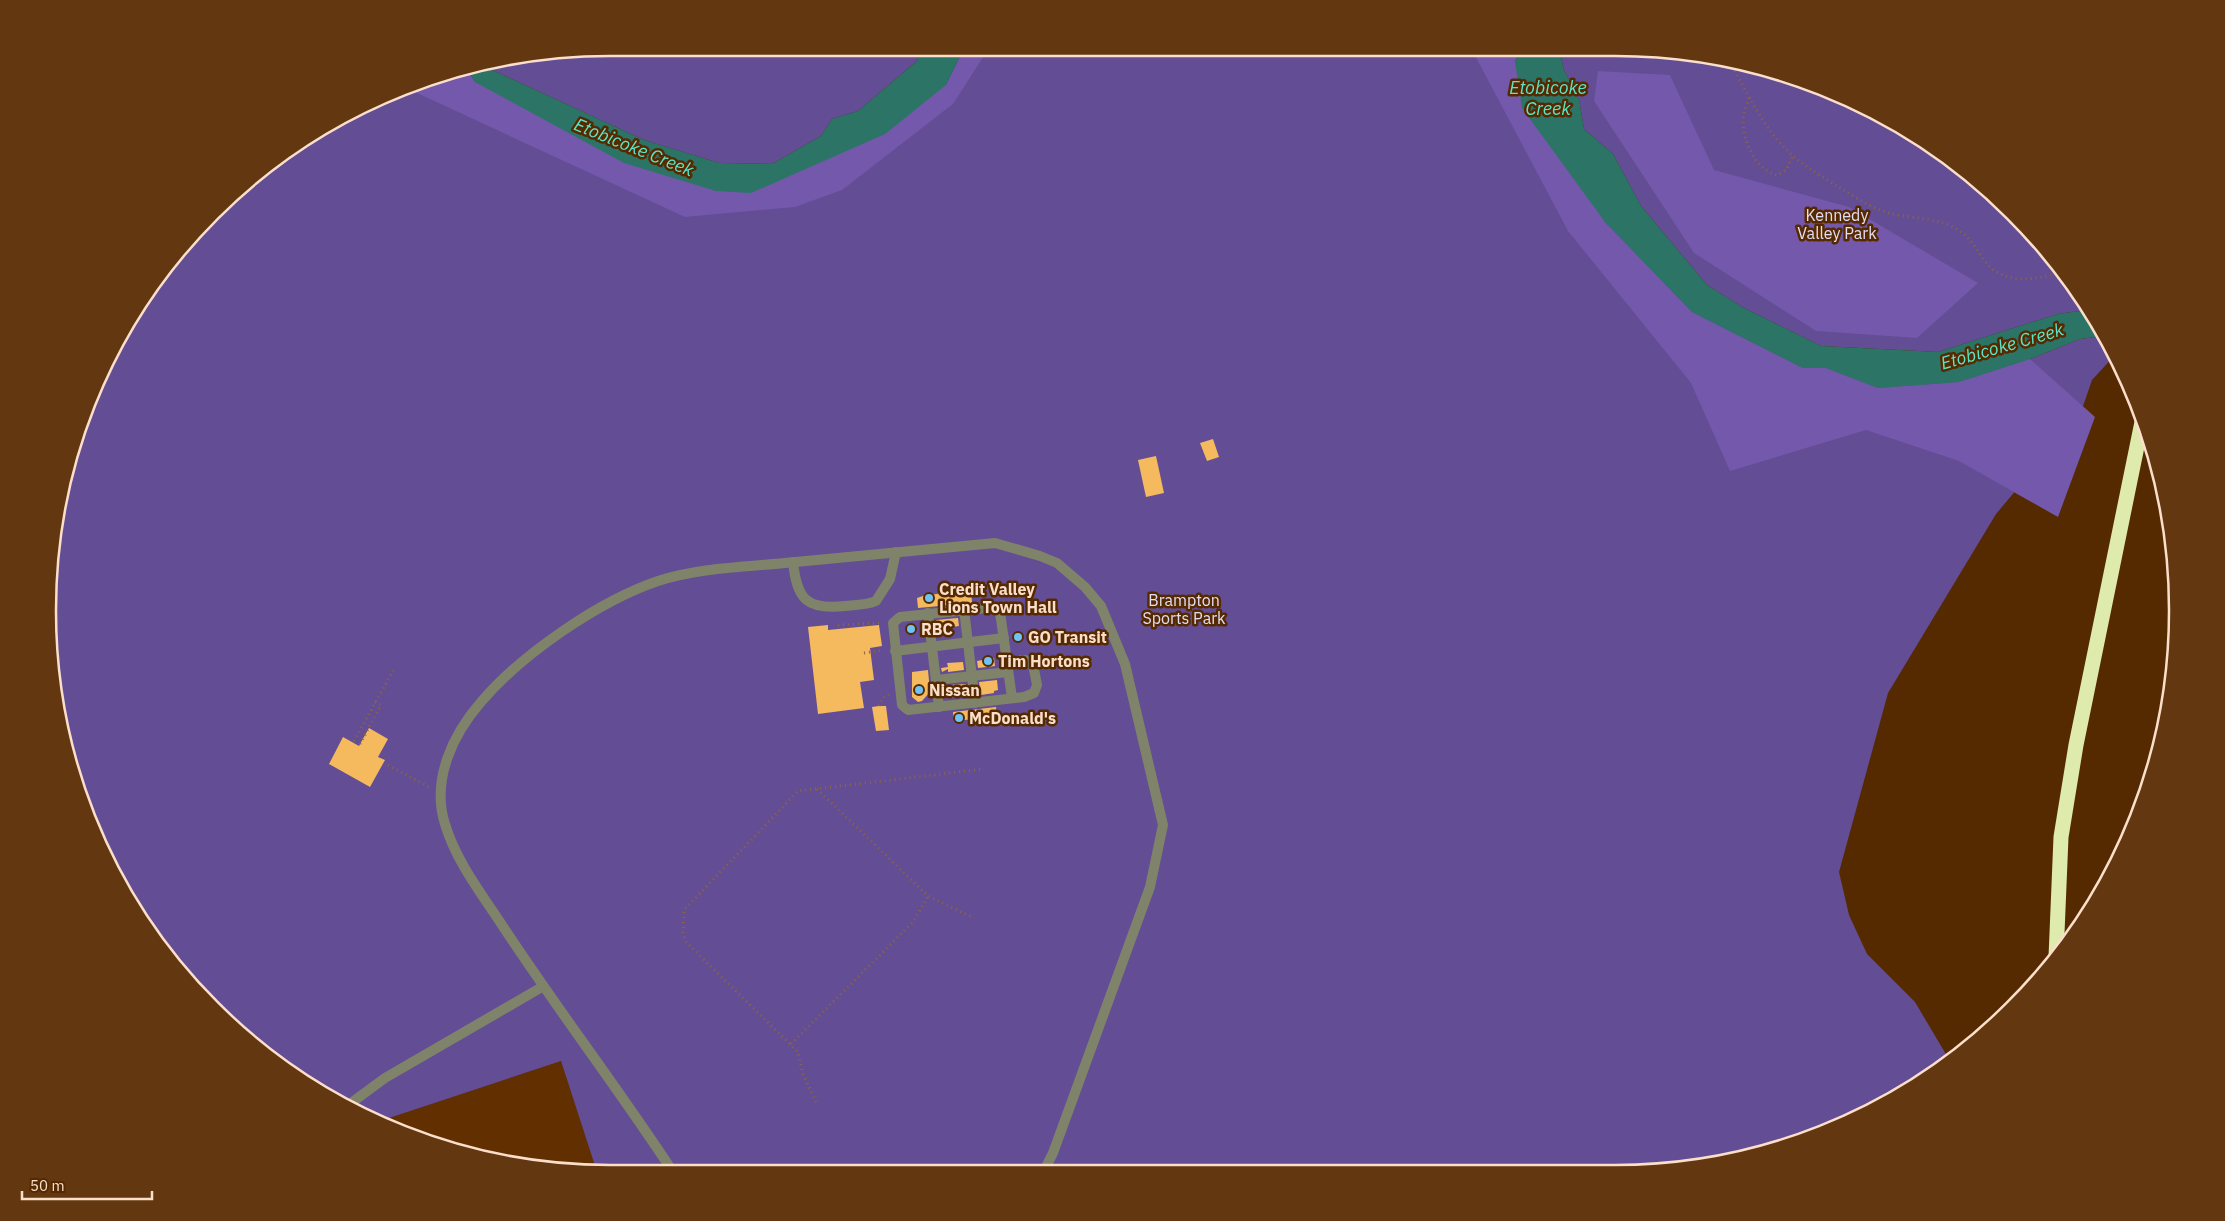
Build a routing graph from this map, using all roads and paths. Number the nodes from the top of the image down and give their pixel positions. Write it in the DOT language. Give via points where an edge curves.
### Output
graph roads {
  1 [pos="1734,70"];
  2 [pos="1750,97"];
  3 [pos="1793,156"];
  4 [pos="2055,274"];
  5 [pos="2140,434"];
  6 [pos="896,552"];
  7 [pos="793,562"];
  8 [pos="964,609"];
  9 [pos="928,613"];
  10 [pos="837,617"];
  11 [pos="884,623"];
  12 [pos="1004,638"];
  13 [pos="968,642"];
  14 [pos="932,647"];
  15 [pos="891,651"];
  16 [pos="864,653"];
  17 [pos="1007,661"];
  18 [pos="394,669"];
  19 [pos="1008,672"];
  20 [pos="972,676"];
  21 [pos="936,680"];
  22 [pos="892,694"];
  23 [pos="1012,698"];
  24 [pos="375,702"];
  25 [pos="975,703"];
  26 [pos="879,706"];
  27 [pos="939,707"];
  28 [pos="354,741"];
  29 [pos="360,744"];
  30 [pos="388,765"];
  31 [pos="984,769"];
  32 [pos="817,788"];
  33 [pos="441,793"];
  34 [pos="928,896"];
  35 [pos="974,918"];
  36 [pos="2056,945"];
  37 [pos="542,987"];
  38 [pos="791,1044"];
  39 [pos="353,1101"];
  40 [pos="816,1102"];
  41 [pos="668,1165"];
  42 [pos="1047,1165"];
  1 -- 2 [label="path"];
  2 -- 3 [label="path" via="1768,127"];
  2 -- 3 [label="path" via="1743,118 1744,130 1757,162 1769,173 1778,175 1786,170"];
  3 -- 4 [label="path" via="1878,210 1934,220 1963,232 1983,259 2010,278 2036,279"];
  5 -- 36 [label="highway" via="2076,746 2061,837"];
  6 -- 7 [label="lane"];
  6 -- 7 [label="lane" via="890,579 876,601 828,608 818,607 804,597 795,581"];
  6 -- 42 [label="lane" via="995,542 1057,563 1085,587 1101,606 1122,656 1155,789 1163,825 1150,887"];
  7 -- 33 [label="lane" via="710,570 660,580 606,603 531,655 480,702 463,724 449,753"];
  8 -- 9 [label="lane"];
  8 -- 12 [label="lane" via="998,608"];
  8 -- 13 [label="lane"];
  9 -- 14 [label="lane"];
  9 -- 15 [label="lane" via="895,619"];
  10 -- 11 [label="path" via="839,627"];
  12 -- 13 [label="lane"];
  12 -- 17 [label="lane"];
  13 -- 14 [label="lane"];
  13 -- 20 [label="lane"];
  14 -- 15 [label="lane"];
  14 -- 21 [label="lane"];
  15 -- 16 [label="path"];
  15 -- 27 [label="lane" via="904,707 911,711"];
  17 -- 19 [label="lane"];
  17 -- 23 [label="lane" via="1030,662 1034,666 1037,685 1032,695"];
  18 -- 24 [label="path"];
  19 -- 20 [label="lane"];
  19 -- 23 [label="lane"];
  20 -- 21 [label="lane"];
  20 -- 25 [label="lane"];
  21 -- 27 [label="lane"];
  22 -- 26 [label="path" via="884,696"];
  23 -- 25 [label="lane"];
  24 -- 28 [label="path"];
  24 -- 29 [label="path" via="381,706"];
  25 -- 27 [label="lane"];
  30 -- 33 [label="path"];
  31 -- 32 [label="path"];
  32 -- 34 [label="path"];
  32 -- 38 [label="path" via="795,794 690,902 682,918 683,933 689,946"];
  33 -- 37 [label="lane" via="444,821 455,852"];
  34 -- 35 [label="path"];
  34 -- 38 [label="path" via="913,922"];
  37 -- 39 [label="lane" via="386,1078"];
  37 -- 41 [label="lane"];
  38 -- 40 [label="path" via="801,1056 803,1074"];
}
